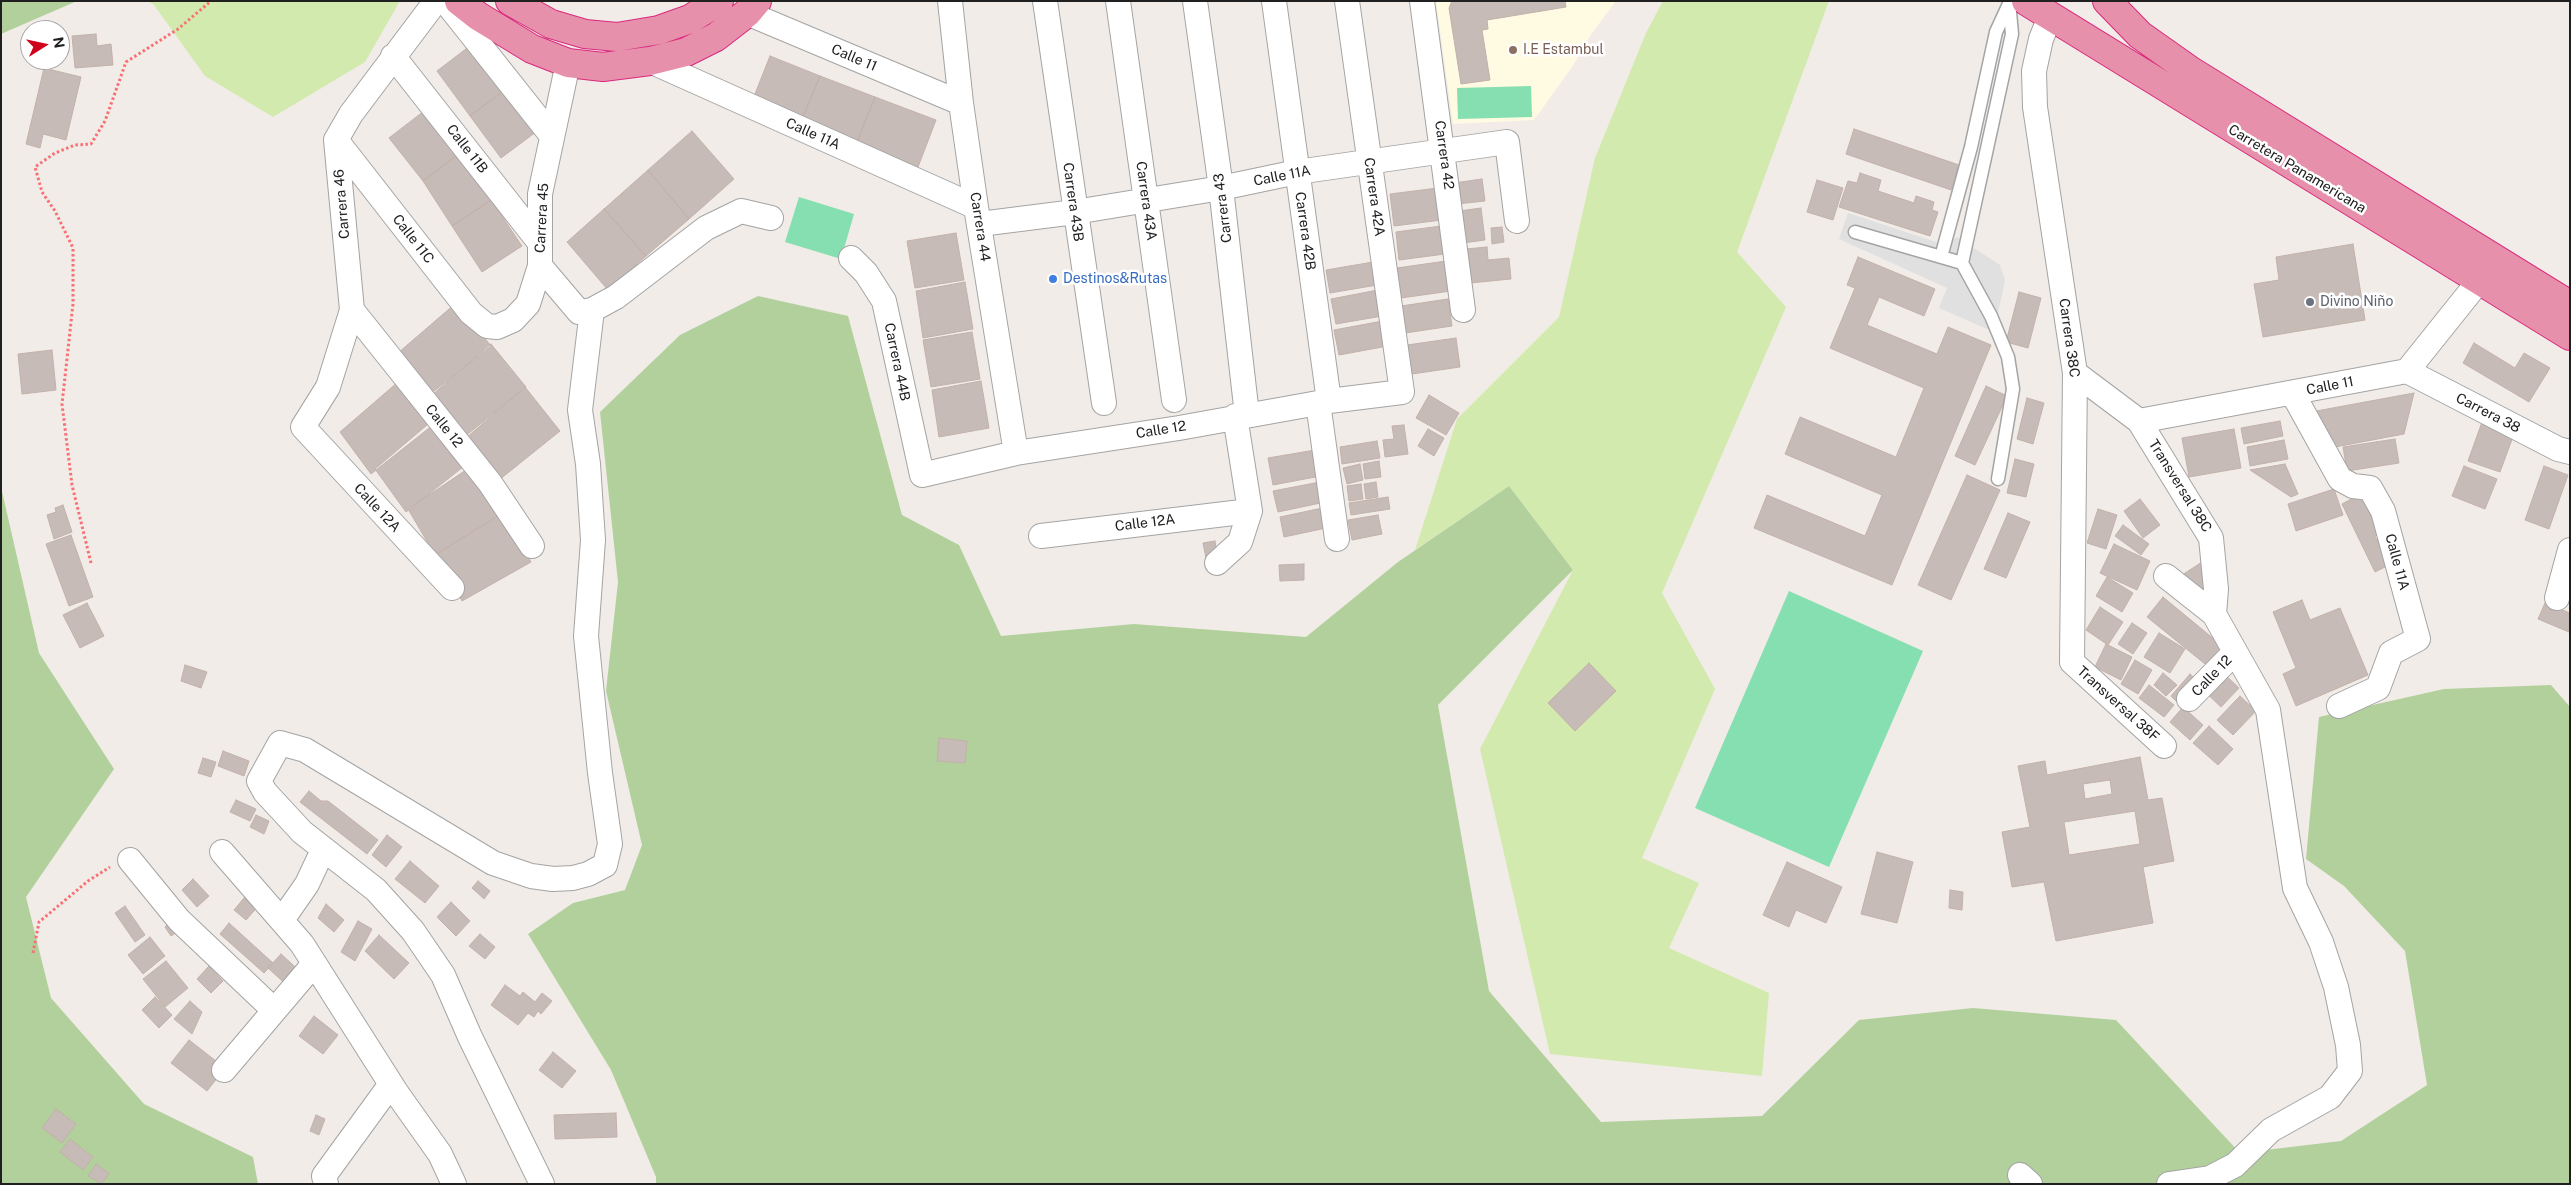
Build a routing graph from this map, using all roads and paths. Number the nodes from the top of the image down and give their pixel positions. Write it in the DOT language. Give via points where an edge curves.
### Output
graph roads {
  1 [pos="211,1"];
  2 [pos="436,1"];
  3 [pos="445,1"];
  4 [pos="460,1"];
  5 [pos="510,1"];
  6 [pos="718,1"];
  7 [pos="950,1"];
  8 [pos="1045,1"];
  9 [pos="1118,1"];
  10 [pos="1194,1"];
  11 [pos="1274,1"];
  12 [pos="1347,1"];
  13 [pos="1422,1"];
  14 [pos="2107,1"];
  15 [pos="2014,3"];
  16 [pos="752,7"];
  17 [pos="2050,17"];
  18 [pos="393,56"];
  19 [pos="650,62"];
  20 [pos="568,63"];
  21 [pos="961,103"];
  22 [pos="552,136"];
  23 [pos="336,140"];
  24 [pos="1443,151"];
  25 [pos="1369,161"];
  26 [pos="1297,172"];
  27 [pos="1220,188"];
  28 [pos="1146,200"];
  29 [pos="1075,212"];
  30 [pos="978,216"];
  31 [pos="771,218"];
  32 [pos="1517,221"];
  33 [pos="1855,232"];
  34 [pos="540,254"];
  35 [pos="1942,257"];
  36 [pos="851,258"];
  37 [pos="1962,263"];
  38 [pos="2479,281"];
  39 [pos="2570,305"];
  40 [pos="352,310"];
  41 [pos="592,310"];
  42 [pos="1464,310"];
  43 [pos="497,327"];
  44 [pos="2570,336"];
  45 [pos="2407,371"];
  46 [pos="2075,373"];
  47 [pos="1402,392"];
  48 [pos="2293,394"];
  49 [pos="1174,400"];
  50 [pos="1323,402"];
  51 [pos="1104,403"];
  52 [pos="1241,416"];
  53 [pos="2139,421"];
  54 [pos="302,427"];
  55 [pos="2570,452"];
  56 [pos="1016,453"];
  57 [pos="922,475"];
  58 [pos="1998,479"];
  59 [pos="1250,510"];
  60 [pos="1041,536"];
  61 [pos="1337,539"];
  62 [pos="532,546"];
  63 [pos="2570,550"];
  64 [pos="91,563"];
  65 [pos="1217,563"];
  66 [pos="2166,576"];
  67 [pos="452,588"];
  68 [pos="2557,598"];
  69 [pos="2214,614"];
  70 [pos="2236,652"];
  71 [pos="2072,662"];
  72 [pos="2189,699"];
  73 [pos="2339,706"];
  74 [pos="2164,746"];
  75 [pos="323,850"];
  76 [pos="222,852"];
  77 [pos="130,860"];
  78 [pos="282,920"];
  79 [pos="33,953"];
  80 [pos="314,965"];
  81 [pos="274,1010"];
  82 [pos="224,1070"];
  83 [pos="390,1084"];
  84 [pos="326,1184"];
  85 [pos="454,1184"];
  86 [pos="542,1184"];
  87 [pos="2169,1184"];
  1 -- 64 [label="path" via="178,29 126,62 105,121 91,144 75,144 35,167 42,192 73,248 73,304 62,404 72,485"];
  2 -- 18 [label="street"];
  3 -- 22 [label="street"];
  4 -- 20 [label="highway" via="508,36"];
  5 -- 6 [label="highway" via="551,24 585,34 617,37 659,30 690,19"];
  7 -- 21 [label="street, Carrera 44"];
  8 -- 29 [label="street, Carrera 43B"];
  9 -- 28 [label="street, Carrera 43A"];
  10 -- 27 [label="street, Carrera 43"];
  11 -- 26 [label="street, Carrera 42B"];
  12 -- 25 [label="street, Carrera 42A"];
  13 -- 24 [label="street, Carrera 42"];
  14 -- 39 [label="highway, Carretera Panamericana" via="2140,35 2178,62"];
  15 -- 17 [label="highway, Carretera Panamericana"];
  15 -- 35 [label="lane" via="1996,32 1971,147"];
  15 -- 37 [label="lane" via="2012,34"];
  16 -- 19 [label="highway" via="716,36 694,48"];
  16 -- 21 [label="street, Calle 11"];
  17 -- 38 [label="highway, Carretera Panamericana"];
  17 -- 46 [label="street, Carrera 38C" via="2034,71 2035,107"];
  18 -- 23 [label="street"];
  18 -- 34 [label="street, Calle 11B"];
  19 -- 20 [label="highway" via="603,67"];
  19 -- 30 [label="street, Calle 11A"];
  20 -- 22 [label="street, Carrera 45"];
  21 -- 30 [label="street, Carrera 44"];
  22 -- 34 [label="street, Carrera 45" via="540,194"];
  23 -- 40 [label="street, Carrera 46"];
  23 -- 43 [label="street, Calle 11C" via="471,313 487,326"];
  24 -- 25 [label="street, Calle 11A"];
  24 -- 32 [label="street, Calle 11A" via="1507,142"];
  24 -- 42 [label="street, Carrera 42"];
  25 -- 26 [label="street, Calle 11A"];
  25 -- 47 [label="street, Carrera 42A"];
  26 -- 27 [label="street, Calle 11A"];
  26 -- 50 [label="street, Carrera 42B"];
  27 -- 28 [label="street, Calle 11A"];
  27 -- 52 [label="street, Carrera 43"];
  28 -- 29 [label="street, Calle 11A"];
  28 -- 49 [label="street, Carrera 43A"];
  29 -- 30 [label="street, Calle 11A"];
  29 -- 51 [label="street, Carrera 43B"];
  30 -- 56 [label="street, Carrera 44"];
  31 -- 41 [label="street" via="741,212 706,228 616,297"];
  33 -- 35 [label="lane"];
  34 -- 41 [label="street, Calle 11B" via="579,312"];
  34 -- 43 [label="street, Carrera 45" via="528,304 513,320"];
  35 -- 37 [label="lane"];
  36 -- 57 [label="street, Carrera 44B" via="866,273 884,301"];
  37 -- 58 [label="lane" via="1991,316 2008,357 2013,389"];
  38 -- 44 [label="highway, Carretera Panamericana"];
  38 -- 45 [label="street"];
  40 -- 54 [label="street, Carrera 46" via="328,387"];
  40 -- 62 [label="street, Calle 12" via="490,483"];
  41 -- 75 [label="street" via="580,410 588,464 592,540 586,636 610,844 605,865 588,874 553,879 530,876 493,863 305,750 280,743 259,781 283,812"];
  45 -- 48 [label="street, Calle 11"];
  45 -- 55 [label="street, Carrera 38" via="2558,449"];
  46 -- 53 [label="street, Transversal 38C"];
  46 -- 71 [label="street, Carrera 38C"];
  47 -- 50 [label="street, Calle 12"];
  48 -- 53 [label="street, Calle 11"];
  48 -- 73 [label="street, Calle 11A" via="2340,479 2353,486 2370,488 2384,511 2418,639 2390,653 2378,688"];
  50 -- 52 [label="street, Calle 12"];
  50 -- 61 [label="street, Carrera 42B"];
  52 -- 56 [label="street, Calle 12"];
  52 -- 59 [label="street, Carrera 43"];
  53 -- 69 [label="street, Transversal 38C" via="2211,538 2216,589"];
  54 -- 67 [label="street, Calle 12A"];
  56 -- 57 [label="street, Calle 12"];
  59 -- 60 [label="street, Calle 12A"];
  59 -- 65 [label="street" via="1240,542"];
  63 -- 68 [label="street"];
  66 -- 69 [label="street"];
  69 -- 70 [label="street"];
  70 -- 72 [label="street, Calle 12"];
  70 -- 87 [label="street" via="2268,710 2295,888 2321,942 2336,987 2350,1071 2330,1097 2271,1130 2235,1165 2210,1178"];
  71 -- 74 [label="street, Transversal 38F"];
  75 -- 78 [label="street" via="307,884"];
  75 -- 86 [label="street" via="376,890 413,931 443,975"];
  76 -- 78 [label="street"];
  77 -- 79 [label="path" via="116,864 88,881 39,922"];
  77 -- 81 [label="street" via="179,920"];
  78 -- 80 [label="street"];
  80 -- 81 [label="street"];
  80 -- 83 [label="street"];
  81 -- 82 [label="street"];
  83 -- 84 [label="street" via="324,1176"];
  83 -- 85 [label="street" via="440,1154"];
}
